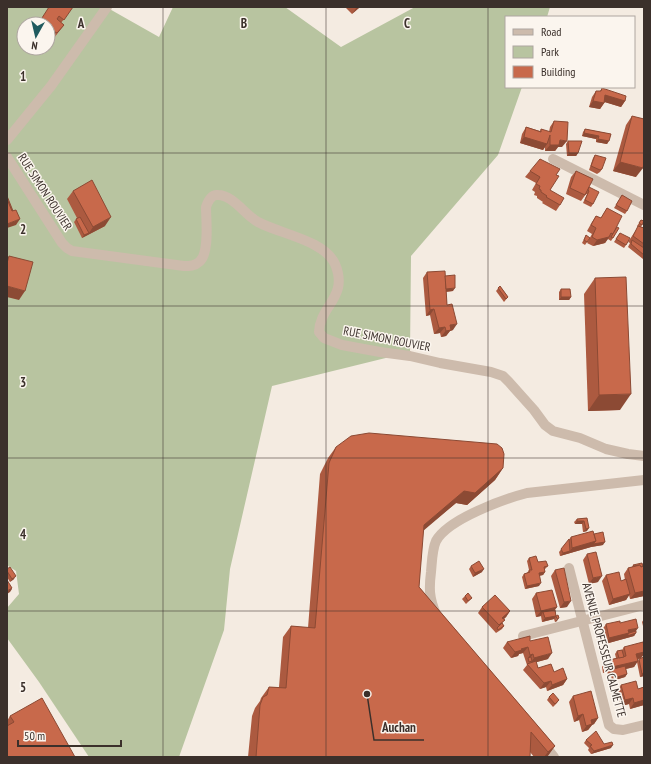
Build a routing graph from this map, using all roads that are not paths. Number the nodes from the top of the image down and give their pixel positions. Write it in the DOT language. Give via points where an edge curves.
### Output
graph roads {
  1 [pos="107,7"];
  2 [pos="7,140"];
  3 [pos="7,157"];
  4 [pos="554,159"];
  5 [pos="644,205"];
  6 [pos="644,456"];
  7 [pos="644,480"];
  8 [pos="569,568"];
  9 [pos="644,605"];
  10 [pos="440,620"];
  11 [pos="582,621"];
  12 [pos="523,636"];
  13 [pos="644,725"];
  14 [pos="534,733"];
  15 [pos="554,757"];
  1 -- 2 [label="street" via="51,86"];
  3 -- 6 [label="street, RUE SIMON ROUVIER" via="62,243 72,251 184,266 193,265 204,257 208,201 212,196 226,197 257,222 310,242 328,254 335,263 339,287 319,326 319,332 324,338 342,345 410,356 503,376 553,431 580,438 606,450"];
  4 -- 5 [label="street"];
  7 -- 10 [label="street" via="528,493 486,507 464,518 444,532 433,548 430,592 431,602"];
  8 -- 11 [label="street, AVENUE PROFESSEUR CALMETTE"];
  9 -- 11 [label="street"];
  11 -- 12 [label="street"];
  11 -- 13 [label="street, AVENUE PROFESSEUR CALMETTE" via="610,724 614,729 623,730"];
  14 -- 15 [label="street"];
}
